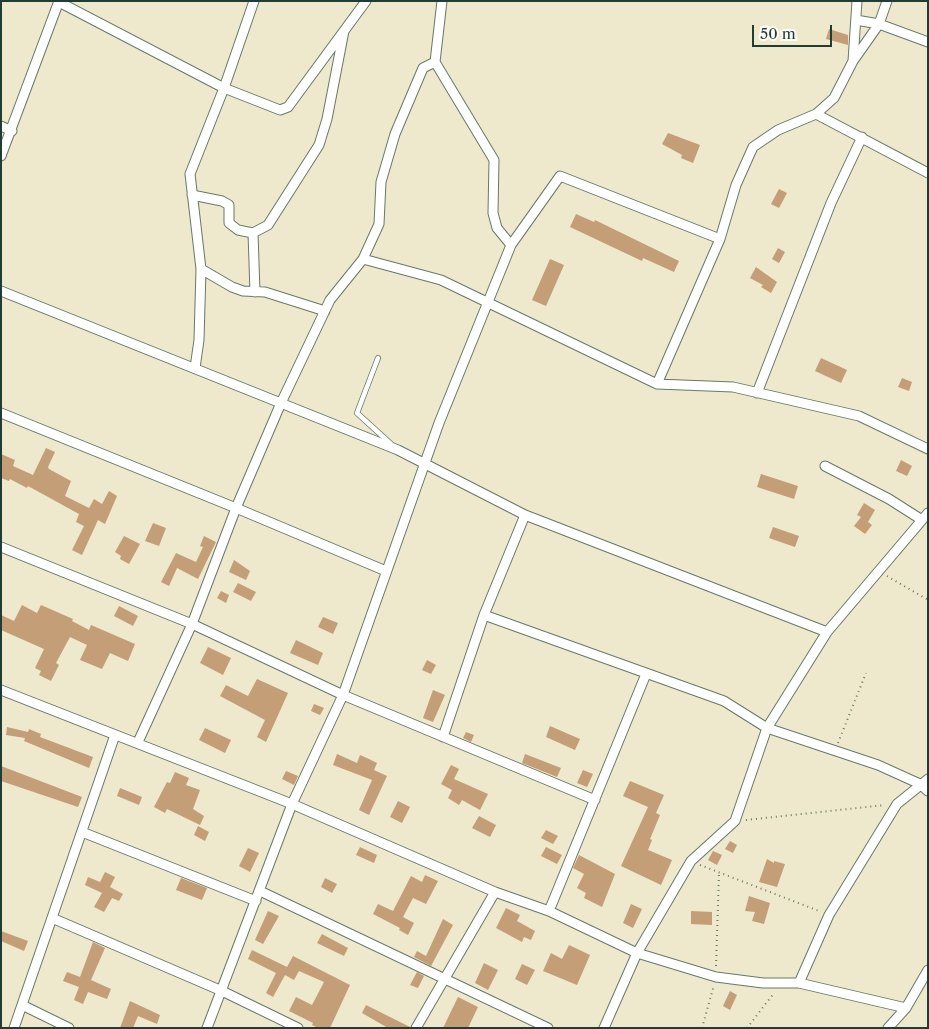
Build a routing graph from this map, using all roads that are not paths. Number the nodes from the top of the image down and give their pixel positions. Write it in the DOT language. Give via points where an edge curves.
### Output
graph roads {
  1 [pos="254,1"];
  2 [pos="366,1"];
  3 [pos="442,1"];
  4 [pos="857,1"];
  5 [pos="887,1"];
  6 [pos="59,2"];
  7 [pos="856,20"];
  8 [pos="879,24"];
  9 [pos="344,28"];
  10 [pos="928,42"];
  11 [pos="853,61"];
  12 [pos="435,62"];
  13 [pos="224,88"];
  14 [pos="816,114"];
  15 [pos="1,126"];
  16 [pos="12,131"];
  17 [pos="862,137"];
  18 [pos="1,156"];
  19 [pos="928,173"];
  20 [pos="192,195"];
  21 [pos="253,233"];
  22 [pos="720,239"];
  23 [pos="511,245"];
  24 [pos="363,259"];
  25 [pos="201,268"];
  26 [pos="1,291"];
  27 [pos="255,292"];
  28 [pos="488,301"];
  29 [pos="325,311"];
  30 [pos="378,358"];
  31 [pos="195,368"];
  32 [pos="657,384"];
  33 [pos="757,393"];
  34 [pos="281,404"];
  35 [pos="1,414"];
  36 [pos="928,449"];
  37 [pos="398,450"];
  38 [pos="425,462"];
  39 [pos="825,466"];
  40 [pos="236,508"];
  41 [pos="525,515"];
  42 [pos="925,517"];
  43 [pos="1,546"];
  44 [pos="386,571"];
  45 [pos="484,615"];
  46 [pos="192,624"];
  47 [pos="827,632"];
  48 [pos="646,674"];
  49 [pos="1,690"];
  50 [pos="343,695"];
  51 [pos="767,728"];
  52 [pos="115,735"];
  53 [pos="442,737"];
  54 [pos="138,742"];
  55 [pos="924,782"];
  56 [pos="928,791"];
  57 [pos="596,800"];
  58 [pos="292,804"];
  59 [pos="82,832"];
  60 [pos="260,891"];
  61 [pos="495,892"];
  62 [pos="256,901"];
  63 [pos="548,911"];
  64 [pos="52,918"];
  65 [pos="637,953"];
  66 [pos="928,970"];
  67 [pos="444,980"];
  68 [pos="799,983"];
  69 [pos="222,991"];
  70 [pos="22,1006"];
  71 [pos="906,1008"];
  72 [pos="14,1028"];
  73 [pos="69,1028"];
  74 [pos="206,1028"];
  75 [pos="298,1028"];
  76 [pos="416,1028"];
  77 [pos="548,1028"];
  78 [pos="604,1028"];
  79 [pos="888,1028"];
  1 -- 13 [label="street"];
  2 -- 9 [label="street"];
  3 -- 12 [label="street"];
  4 -- 7 [label="street"];
  5 -- 8 [label="street"];
  6 -- 13 [label="street"];
  6 -- 16 [label="street"];
  7 -- 8 [label="street"];
  7 -- 11 [label="street"];
  8 -- 10 [label="street"];
  8 -- 11 [label="street"];
  9 -- 13 [label="street" via="284,110"];
  9 -- 21 [label="street" via="319,145 268,224"];
  11 -- 14 [label="street" via="834,98"];
  12 -- 23 [label="street" via="494,160 493,213 497,228"];
  12 -- 24 [label="street" via="424,68 395,134 381,182 379,224"];
  13 -- 20 [label="street" via="190,174"];
  14 -- 17 [label="street"];
  14 -- 22 [label="street" via="778,130 753,147 736,185"];
  15 -- 16 [label="street"];
  16 -- 18 [label="street"];
  17 -- 19 [label="street"];
  17 -- 33 [label="street" via="832,203"];
  20 -- 21 [label="street" via="229,205 229,223 238,230"];
  20 -- 25 [label="street"];
  21 -- 27 [label="street"];
  22 -- 23 [label="street" via="560,176"];
  22 -- 32 [label="street"];
  23 -- 28 [label="street"];
  24 -- 28 [label="street" via="441,280"];
  24 -- 29 [label="street"];
  25 -- 27 [label="street" via="232,287"];
  25 -- 31 [label="street"];
  26 -- 31 [label="street"];
  27 -- 29 [label="street" via="265,292"];
  28 -- 32 [label="street"];
  28 -- 38 [label="street"];
  29 -- 34 [label="street"];
  30 -- 37 [label="lane" via="357,413"];
  31 -- 34 [label="street"];
  32 -- 33 [label="street" via="732,387"];
  33 -- 36 [label="street" via="859,416"];
  34 -- 37 [label="street"];
  34 -- 40 [label="street"];
  35 -- 40 [label="street"];
  37 -- 38 [label="street"];
  38 -- 41 [label="street"];
  38 -- 44 [label="street"];
  39 -- 42 [label="street"];
  40 -- 44 [label="street"];
  40 -- 46 [label="street"];
  41 -- 45 [label="street"];
  41 -- 47 [label="street"];
  42 -- 47 [label="street"];
  43 -- 46 [label="street"];
  44 -- 50 [label="street"];
  45 -- 48 [label="street"];
  45 -- 53 [label="street"];
  46 -- 50 [label="street"];
  46 -- 54 [label="street"];
  47 -- 51 [label="street"];
  48 -- 51 [label="street" via="724,701"];
  48 -- 57 [label="street"];
  49 -- 52 [label="street"];
  50 -- 53 [label="street"];
  50 -- 58 [label="street"];
  51 -- 55 [label="street"];
  51 -- 65 [label="street" via="735,821 691,861"];
  52 -- 54 [label="street"];
  52 -- 59 [label="street"];
  53 -- 57 [label="street"];
  54 -- 58 [label="street"];
  55 -- 56 [label="street"];
  55 -- 68 [label="street" via="897,804 829,914"];
  57 -- 63 [label="street"];
  58 -- 60 [label="street"];
  58 -- 61 [label="street"];
  59 -- 62 [label="street"];
  59 -- 64 [label="street"];
  60 -- 62 [label="street"];
  60 -- 67 [label="street"];
  61 -- 63 [label="street"];
  61 -- 67 [label="street"];
  62 -- 69 [label="street"];
  63 -- 65 [label="street"];
  64 -- 69 [label="street"];
  64 -- 70 [label="street"];
  65 -- 68 [label="street" via="716,977"];
  65 -- 78 [label="street"];
  66 -- 71 [label="street"];
  67 -- 76 [label="street"];
  67 -- 77 [label="street"];
  68 -- 71 [label="street"];
  69 -- 74 [label="street"];
  69 -- 75 [label="street"];
  70 -- 72 [label="street"];
  70 -- 73 [label="street"];
  71 -- 79 [label="street"];
}
